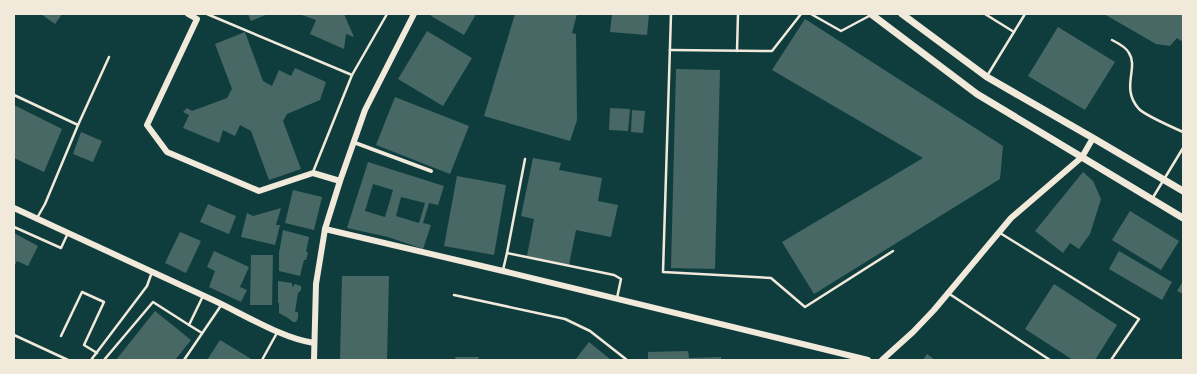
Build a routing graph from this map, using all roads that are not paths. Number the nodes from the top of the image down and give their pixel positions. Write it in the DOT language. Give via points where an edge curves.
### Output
graph roads {
  1 [pos="188,14"];
  2 [pos="207,14"];
  3 [pos="388,14"];
  4 [pos="414,14"];
  5 [pos="670,14"];
  6 [pos="738,14"];
  7 [pos="801,14"];
  8 [pos="811,14"];
  9 [pos="871,14"];
  10 [pos="902,14"];
  11 [pos="986,14"];
  12 [pos="1025,14"];
  13 [pos="1014,32"];
  14 [pos="1112,40"];
  15 [pos="670,50"];
  16 [pos="737,51"];
  17 [pos="109,57"];
  18 [pos="352,75"];
  19 [pos="986,77"];
  20 [pos="14,94"];
  21 [pos="78,125"];
  22 [pos="1183,132"];
  23 [pos="1093,138"];
  24 [pos="353,142"];
  25 [pos="1183,148"];
  26 [pos="1082,157"];
  27 [pos="525,160"];
  28 [pos="431,171"];
  29 [pos="313,173"];
  30 [pos="1164,180"];
  31 [pos="340,181"];
  32 [pos="1183,191"];
  33 [pos="1152,199"];
  34 [pos="14,208"];
  35 [pos="1183,218"];
  36 [pos="37,219"];
  37 [pos="14,227"];
  38 [pos="326,229"];
  39 [pos="999,232"];
  40 [pos="68,233"];
  41 [pos="893,251"];
  42 [pos="507,253"];
  43 [pos="152,271"];
  44 [pos="503,271"];
  45 [pos="948,293"];
  46 [pos="204,295"];
  47 [pos="454,295"];
  48 [pos="617,299"];
  49 [pos="222,304"];
  50 [pos="189,324"];
  51 [pos="278,331"];
  52 [pos="202,333"];
  53 [pos="14,335"];
  54 [pos="61,336"];
  55 [pos="314,342"];
  56 [pos="96,353"];
  57 [pos="68,360"];
  58 [pos="91,360"];
  59 [pos="104,360"];
  60 [pos="184,360"];
  61 [pos="262,360"];
  62 [pos="314,360"];
  63 [pos="627,360"];
  64 [pos="868,360"];
  65 [pos="882,360"];
  66 [pos="1050,360"];
  67 [pos="1111,360"];
  1 -- 29 [label="street" via="198,17 147,125 167,152 259,191"];
  2 -- 18 [label="lane"];
  3 -- 18 [label="lane"];
  4 -- 24 [label="street" via="365,110"];
  5 -- 15 [label="lane"];
  6 -- 16 [label="lane"];
  7 -- 16 [label="lane" via="772,51"];
  8 -- 9 [label="lane" via="841,31"];
  9 -- 26 [label="main road" via="977,94"];
  10 -- 19 [label="main road"];
  11 -- 13 [label="lane"];
  12 -- 13 [label="lane"];
  13 -- 19 [label="lane"];
  14 -- 22 [label="lane" via="1128,51 1132,58 1130,94 1133,102 1140,111"];
  15 -- 16 [label="lane"];
  15 -- 41 [label="lane" via="663,272 771,278 805,307"];
  17 -- 21 [label="lane"];
  18 -- 29 [label="lane"];
  19 -- 23 [label="main road"];
  20 -- 21 [label="lane"];
  21 -- 36 [label="lane"];
  23 -- 26 [label="street"];
  23 -- 30 [label="main road"];
  24 -- 28 [label="street"];
  24 -- 31 [label="street"];
  25 -- 30 [label="lane"];
  26 -- 33 [label="main road"];
  26 -- 39 [label="street" via="1011,218"];
  27 -- 42 [label="lane"];
  29 -- 31 [label="street"];
  30 -- 32 [label="main road"];
  30 -- 33 [label="lane"];
  31 -- 38 [label="street"];
  33 -- 35 [label="main road"];
  34 -- 36 [label="street"];
  36 -- 40 [label="street"];
  37 -- 40 [label="lane" via="61,248"];
  38 -- 44 [label="street"];
  38 -- 55 [label="street" via="316,284"];
  39 -- 45 [label="street"];
  39 -- 67 [label="lane" via="1139,319"];
  40 -- 43 [label="street"];
  42 -- 44 [label="lane"];
  42 -- 48 [label="lane" via="614,275 621,279"];
  43 -- 46 [label="street"];
  43 -- 56 [label="lane" via="146,286"];
  44 -- 48 [label="street"];
  45 -- 65 [label="street" via="913,332"];
  45 -- 66 [label="lane"];
  46 -- 49 [label="street"];
  46 -- 50 [label="lane"];
  47 -- 63 [label="lane" via="565,319 590,331"];
  48 -- 64 [label="street"];
  49 -- 51 [label="street"];
  49 -- 52 [label="lane"];
  50 -- 52 [label="lane"];
  50 -- 59 [label="lane" via="153,302"];
  51 -- 55 [label="street" via="302,341"];
  51 -- 61 [label="lane"];
  52 -- 60 [label="lane"];
  53 -- 57 [label="lane"];
  54 -- 56 [label="lane" via="82,292 104,302 84,345"];
  55 -- 62 [label="street"];
  56 -- 58 [label="lane"];
}
